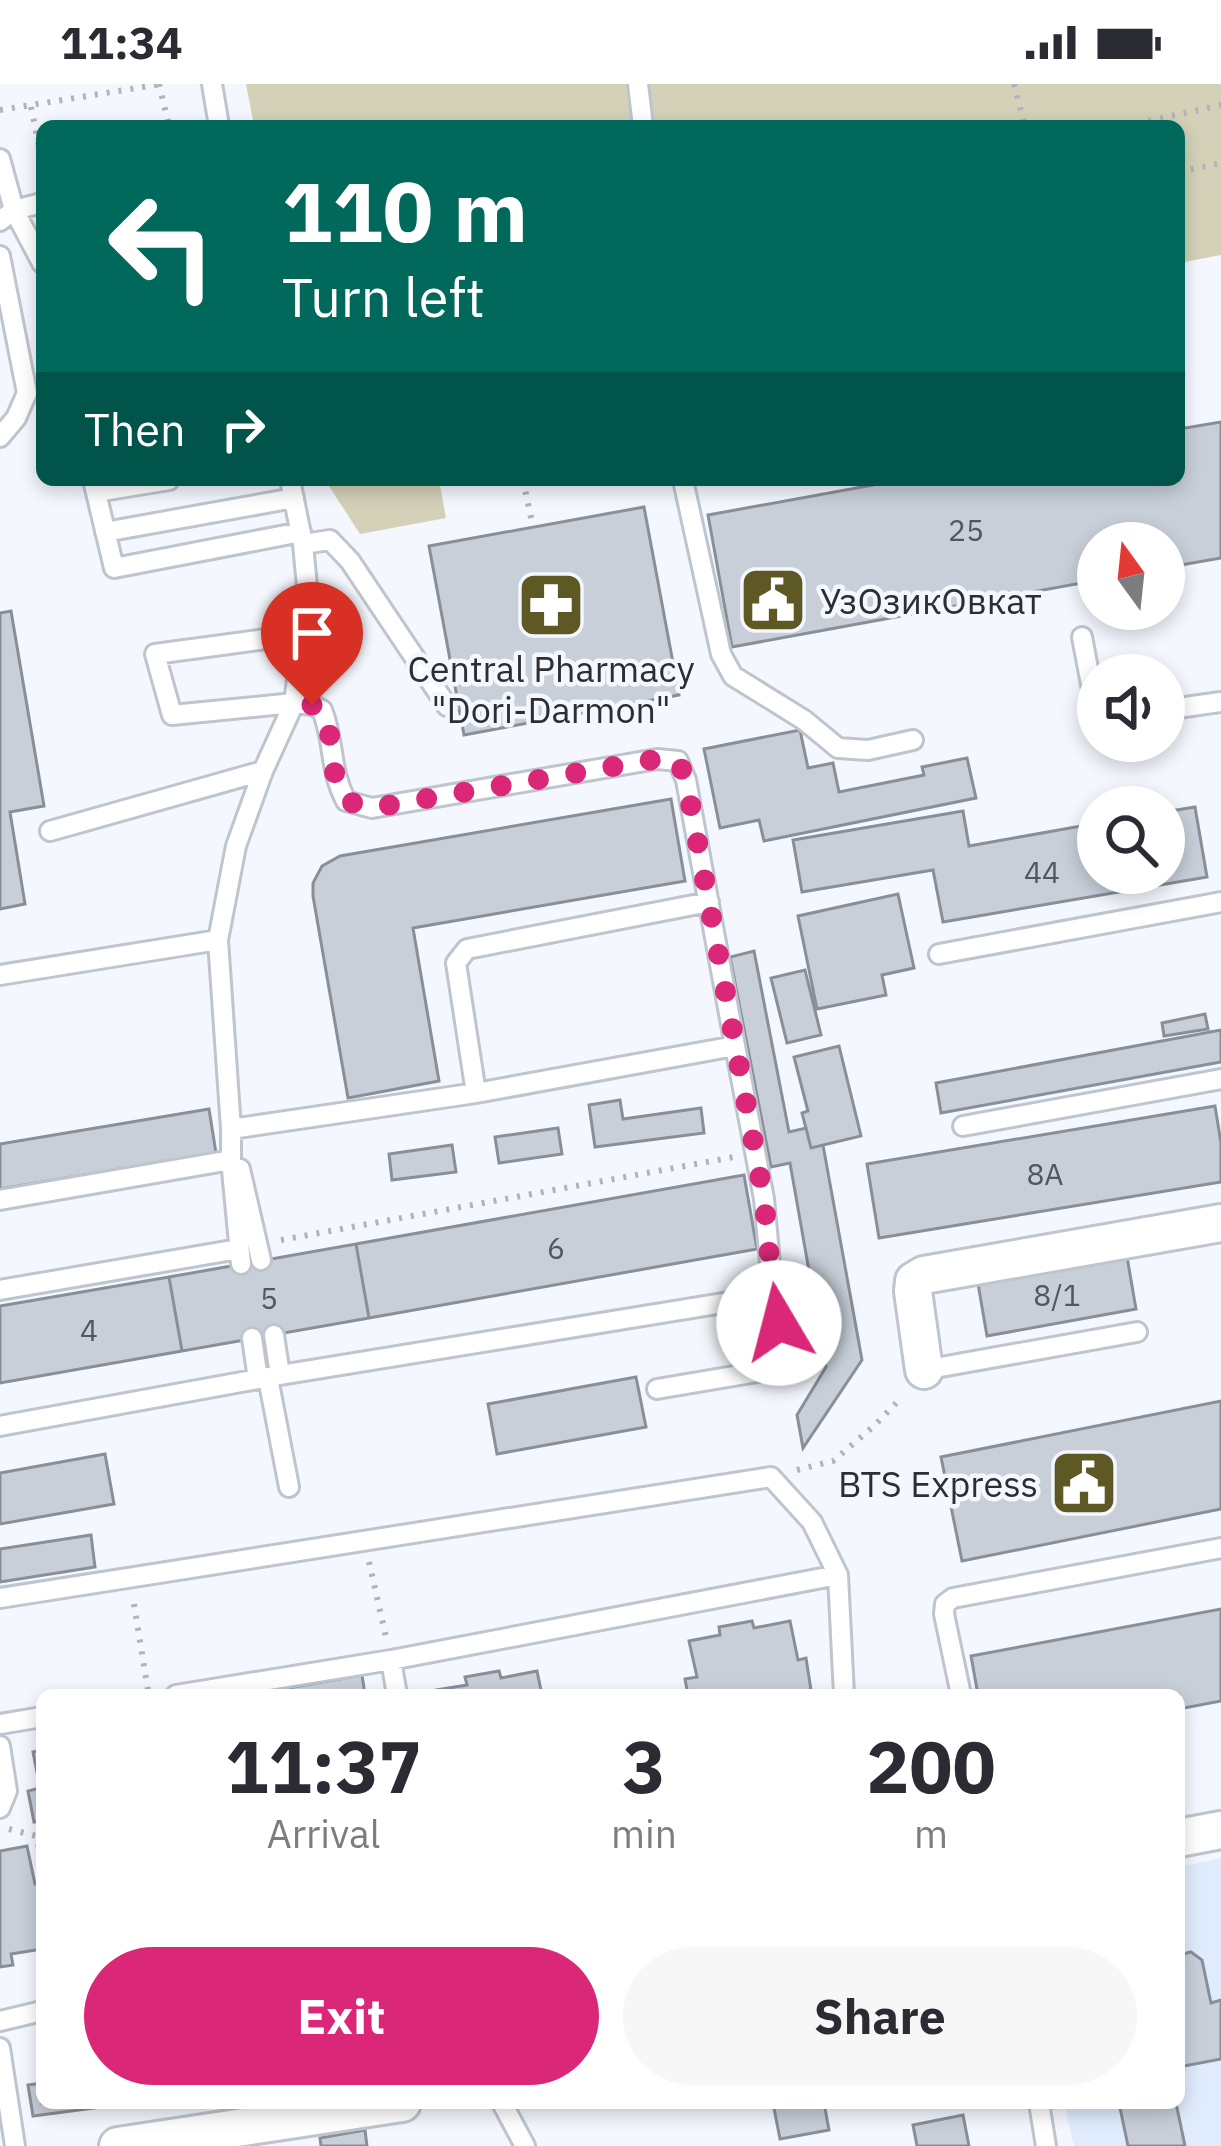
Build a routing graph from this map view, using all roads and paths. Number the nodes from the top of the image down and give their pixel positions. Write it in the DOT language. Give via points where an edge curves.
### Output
graph roads {
  1 [pos="161,84"];
  2 [pos="212,84"];
  3 [pos="638,84"];
  4 [pos="1014,84"];
  5 [pos="1221,105"];
  6 [pos="31,106"];
  7 [pos="0,110"];
  8 [pos="168,120"];
  9 [pos="218,120"];
  10 [pos="642,120"];
  11 [pos="1023,120"];
  12 [pos="1152,120"];
  13 [pos="36,131"];
  14 [pos="0,160"];
  15 [pos="1221,163"];
  16 [pos="1185,171"];
  17 [pos="36,205"];
  18 [pos="7,215"];
  19 [pos="36,255"];
  20 [pos="0,256"];
  21 [pos="0,437"];
  22 [pos="94,486"];
  23 [pos="524,486"];
  24 [pos="684,486"];
  25 [pos="292,489"];
  26 [pos="533,527"];
  27 [pos="105,532"];
  28 [pos="302,538"];
  29 [pos="303,634"];
  30 [pos="1082,637"];
  31 [pos="1085,654"];
  32 [pos="1221,702"];
  33 [pos="294,703"];
  34 [pos="447,706"];
  35 [pos="1185,707"];
  36 [pos="913,740"];
  37 [pos="263,771"];
  38 [pos="50,831"];
  39 [pos="709,902"];
  40 [pos="1221,902"];
  41 [pos="218,940"];
  42 [pos="939,954"];
  43 [pos="0,975"];
  44 [pos="735,1046"];
  45 [pos="1221,1079"];
  46 [pos="476,1093"];
  47 [pos="963,1126"];
  48 [pos="231,1129"];
  49 [pos="755,1154"];
  50 [pos="231,1160"];
  51 [pos="0,1200"];
  52 [pos="1221,1223"];
  53 [pos="249,1255"];
  54 [pos="0,1289"];
  55 [pos="773,1295"];
  56 [pos="1137,1332"];
  57 [pos="274,1335"];
  58 [pos="253,1338"];
  59 [pos="924,1370"];
  60 [pos="269,1378"];
  61 [pos="657,1389"];
  62 [pos="0,1426"];
  63 [pos="770,1477"];
  64 [pos="289,1486"];
  65 [pos="364,1541"];
  66 [pos="1221,1548"];
  67 [pos="838,1575"];
  68 [pos="129,1577"];
  69 [pos="0,1598"];
  70 [pos="391,1660"];
  71 [pos="148,1689"];
  72 [pos="213,1689"];
  73 [pos="396,1689"];
  74 [pos="844,1689"];
  75 [pos="961,1689"];
  76 [pos="36,1718"];
  77 [pos="0,1724"];
  78 [pos="0,1746"];
  79 [pos="0,1808"];
  80 [pos="0,1827"];
  81 [pos="1221,1830"];
  82 [pos="36,1836"];
  83 [pos="1185,1837"];
  84 [pos="36,2012"];
  85 [pos="0,2020"];
  86 [pos="0,2048"];
  87 [pos="362,2109"];
  88 [pos="505,2109"];
  89 [pos="1040,2109"];
  90 [pos="16,2146"];
  91 [pos="118,2146"];
  92 [pos="525,2146"];
  93 [pos="1046,2146"];
  1 -- 6 [label="path"];
  1 -- 8 [label="path"];
  2 -- 9 [label="lane"];
  3 -- 10 [label="lane"];
  4 -- 11 [label="path"];
  5 -- 12 [label="path"];
  6 -- 7 [label="path"];
  6 -- 13 [label="path"];
  14 -- 18 [label="lane"];
  15 -- 16 [label="path"];
  17 -- 18 [label="lane"];
  18 -- 19 [label="lane"];
  20 -- 21 [label="lane" via="27,393"];
  22 -- 27 [label="lane"];
  23 -- 26 [label="path"];
  24 -- 36 [label="lane" via="721,654 733,676 838,748"];
  25 -- 27 [label="lane"];
  25 -- 28 [label="lane"];
  27 -- 28 [label="lane" via="114,568"];
  28 -- 29 [label="lane"];
  28 -- 34 [label="lane" via="330,540 350,561"];
  29 -- 33 [label="lane"];
  29 -- 33 [label="lane" via="155,654 172,715"];
  30 -- 31 [label="lane"];
  32 -- 35 [label="lane"];
  33 -- 37 [label="lane"];
  33 -- 39 [label="lane" via="322,710 336,783 346,801 372,808 678,760"];
  37 -- 38 [label="lane"];
  37 -- 41 [label="lane" via="236,846"];
  39 -- 44 [label="lane"];
  39 -- 46 [label="lane" via="466,949 456,963"];
  40 -- 42 [label="lane"];
  41 -- 43 [label="lane"];
  41 -- 48 [label="lane"];
  44 -- 46 [label="lane"];
  44 -- 49 [label="lane"];
  45 -- 47 [label="lane"];
  46 -- 48 [label="lane"];
  48 -- 50 [label="lane"];
  48 -- 53 [label="lane"];
  49 -- 53 [label="path"];
  49 -- 55 [label="lane"];
  50 -- 51 [label="lane"];
  50 -- 53 [label="lane"];
  52 -- 59 [label="street" via="924,1275 913,1292"];
  53 -- 54 [label="lane"];
  55 -- 60 [label="lane"];
  55 -- 61 [label="lane" via="781,1367"];
  56 -- 59 [label="lane"];
  57 -- 60 [label="lane"];
  58 -- 60 [label="lane"];
  59 -- 63 [label="path" via="833,1461"];
  60 -- 62 [label="lane"];
  60 -- 64 [label="lane"];
  63 -- 65 [label="lane"];
  63 -- 67 [label="lane" via="812,1522"];
  65 -- 68 [label="lane"];
  65 -- 70 [label="path"];
  66 -- 75 [label="lane" via="952,1598 944,1614"];
  67 -- 70 [label="lane"];
  67 -- 74 [label="lane"];
  68 -- 69 [label="lane"];
  68 -- 71 [label="path"];
  70 -- 72 [label="lane"];
  70 -- 73 [label="lane"];
  76 -- 77 [label="lane"];
  78 -- 79 [label="lane" via="8,1791"];
  80 -- 82 [label="path"];
  81 -- 83 [label="street"];
  84 -- 85 [label="lane"];
  86 -- 90 [label="lane"];
  87 -- 91 [label="street"];
  88 -- 92 [label="lane"];
  89 -- 93 [label="lane"];
}
